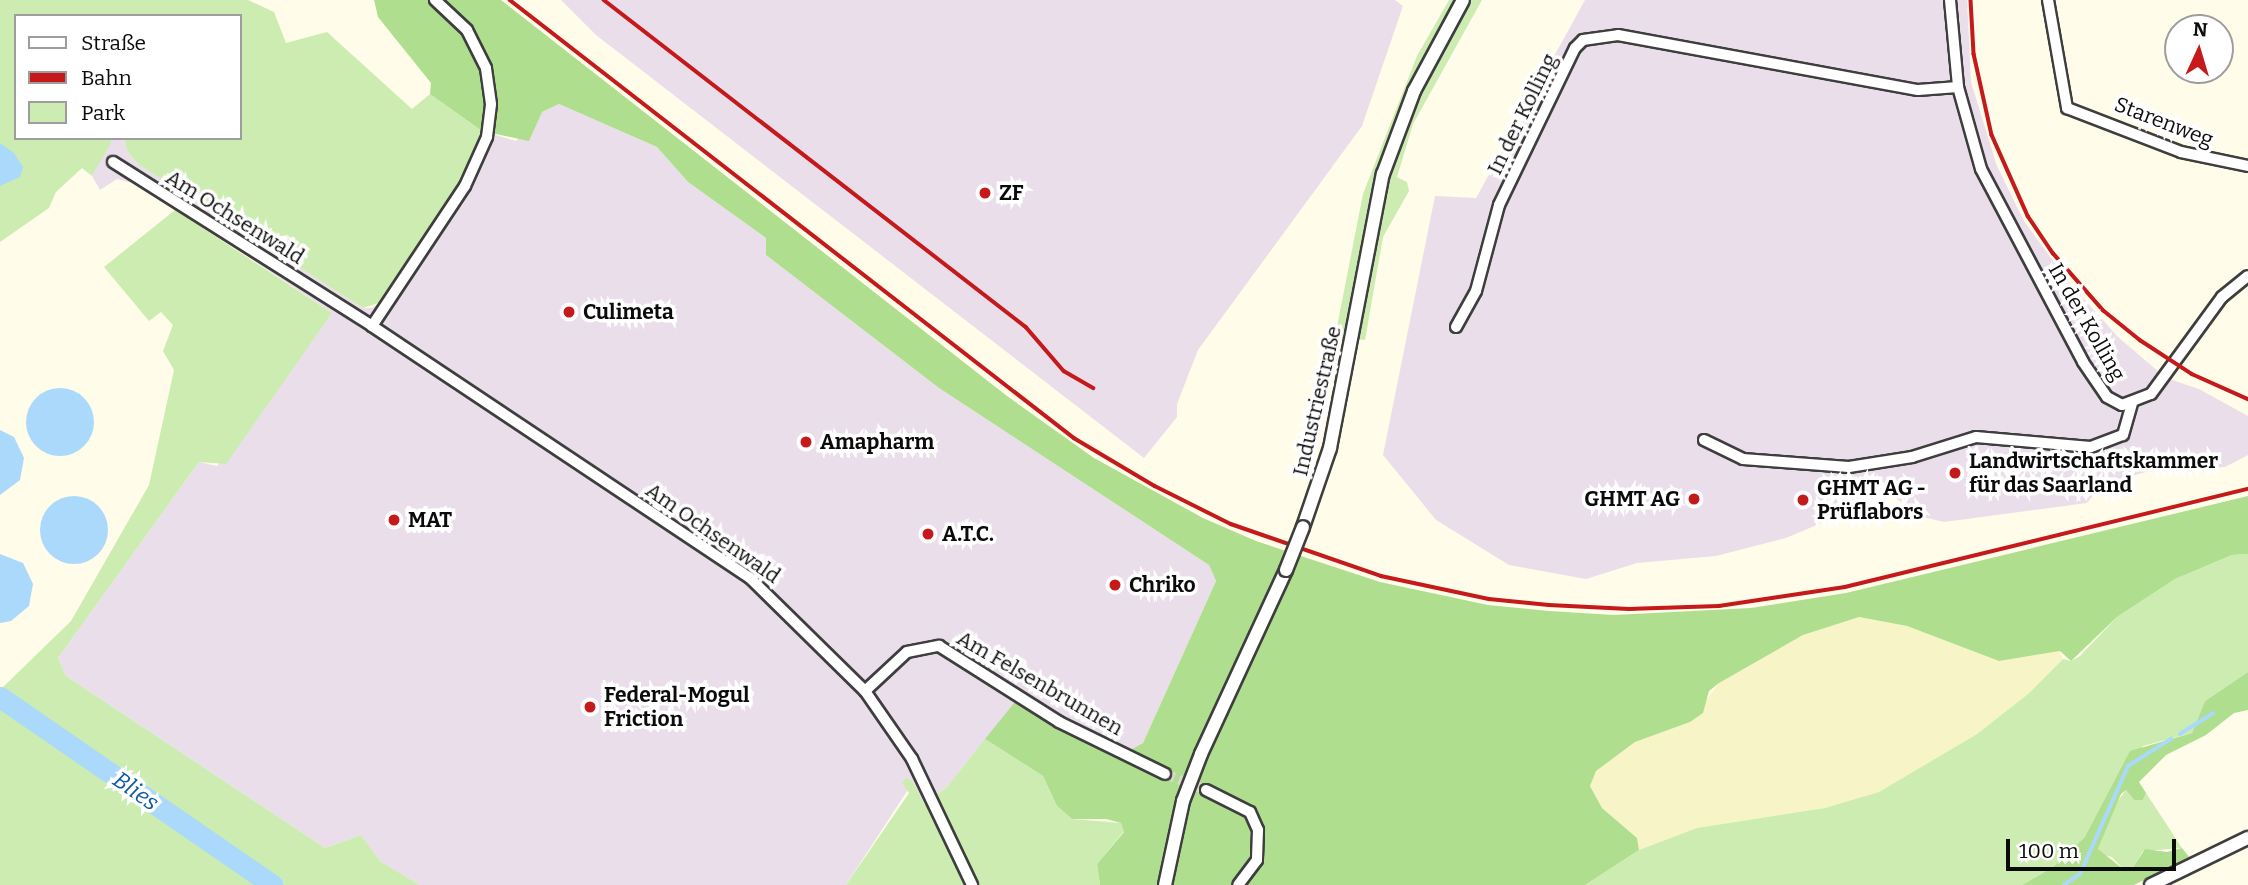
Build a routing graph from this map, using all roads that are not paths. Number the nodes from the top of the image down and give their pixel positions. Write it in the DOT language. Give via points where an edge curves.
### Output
graph roads {
  1 [pos="435,0"];
  2 [pos="1463,0"];
  3 [pos="1950,0"];
  4 [pos="2048,0"];
  5 [pos="1958,87"];
  6 [pos="113,162"];
  7 [pos="2248,166"];
  8 [pos="2248,276"];
  9 [pos="372,326"];
  10 [pos="1456,327"];
  11 [pos="2132,404"];
  12 [pos="1704,440"];
  13 [pos="865,691"];
  14 [pos="1165,774"];
  15 [pos="1206,790"];
  16 [pos="2248,838"];
  17 [pos="972,885"];
  18 [pos="1165,885"];
  19 [pos="1237,885"];
  20 [pos="2151,885"];
  1 -- 9 [label="street" via="467,30 480,51 489,86 490,119 479,159"];
  2 -- 18 [label="street, Industriestraße, bridge" via="1414,91 1383,174 1330,448 1286,570 1200,754 1183,801"];
  3 -- 5 [label="street, In der Kolling"];
  4 -- 7 [label="street, Starenweg" via="2067,108 2182,152"];
  5 -- 10 [label="street, In der Kolling" via="1918,90 1618,35 1583,40 1499,205 1476,292"];
  5 -- 11 [label="street, In der Kolling" via="1981,169 2002,214 2100,389 2115,403"];
  6 -- 9 [label="street, Am Ochsenwald"];
  8 -- 11 [label="street" via="2222,297 2165,379 2151,394"];
  9 -- 13 [label="street, Am Ochsenwald" via="750,578"];
  11 -- 12 [label="street, In der Kolling" via="2123,435 2091,447 1976,437 1912,457 1849,467 1743,459"];
  13 -- 14 [label="street, Am Felsenbrunnen" via="906,652 939,646 1059,722"];
  13 -- 17 [label="street, Am Ochsenwald" via="912,759"];
  15 -- 19 [label="street" via="1250,813 1258,830 1256,860"];
  16 -- 20 [label="street"];
}
